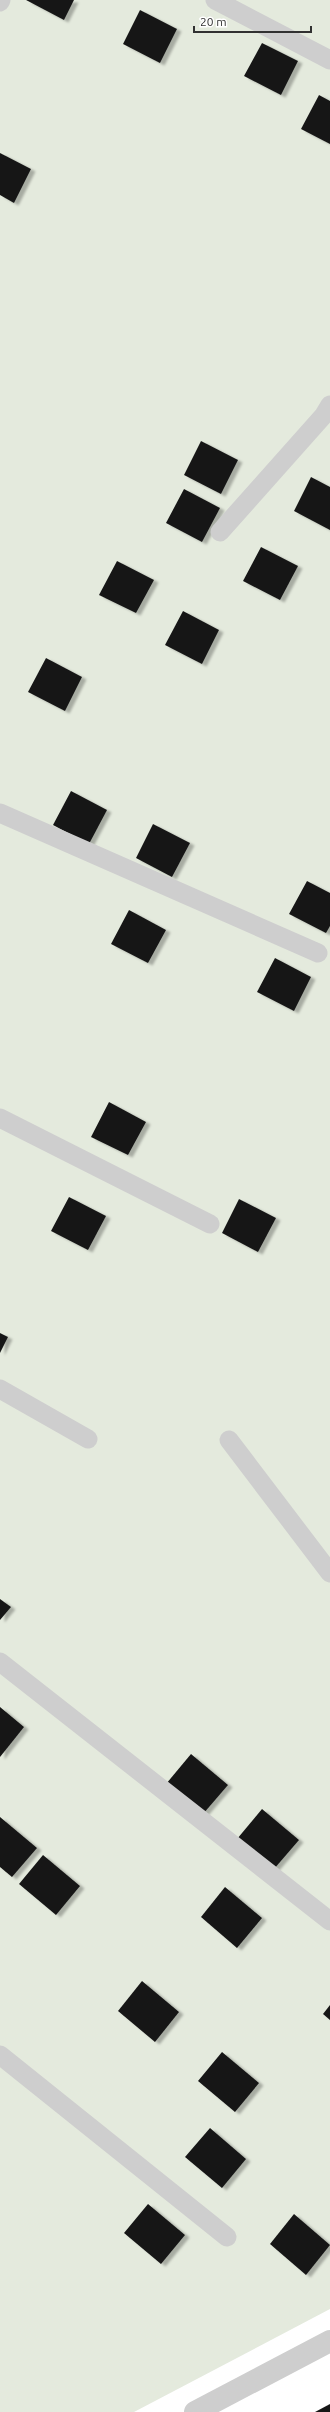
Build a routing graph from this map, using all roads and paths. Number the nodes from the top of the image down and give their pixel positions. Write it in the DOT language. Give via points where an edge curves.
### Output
graph roads {
  1 [pos="215,0"];
  2 [pos="330,60"];
  3 [pos="328,413"];
  4 [pos="220,532"];
  5 [pos="0,813"];
  6 [pos="318,953"];
  7 [pos="0,1118"];
  8 [pos="210,1224"];
  9 [pos="0,1389"];
  10 [pos="88,1439"];
  11 [pos="229,1440"];
  12 [pos="330,1573"];
  13 [pos="0,1662"];
  14 [pos="330,1921"];
  15 [pos="0,2055"];
  16 [pos="227,2237"];
  17 [pos="330,2341"];
  18 [pos="196,2412"];
  1 -- 2 [label="lane"];
  3 -- 4 [label="lane"];
  5 -- 6 [label="lane"];
  7 -- 8 [label="lane"];
  9 -- 10 [label="lane"];
  11 -- 12 [label="lane"];
  13 -- 14 [label="lane"];
  15 -- 16 [label="lane"];
  17 -- 18 [label="street"];
}
